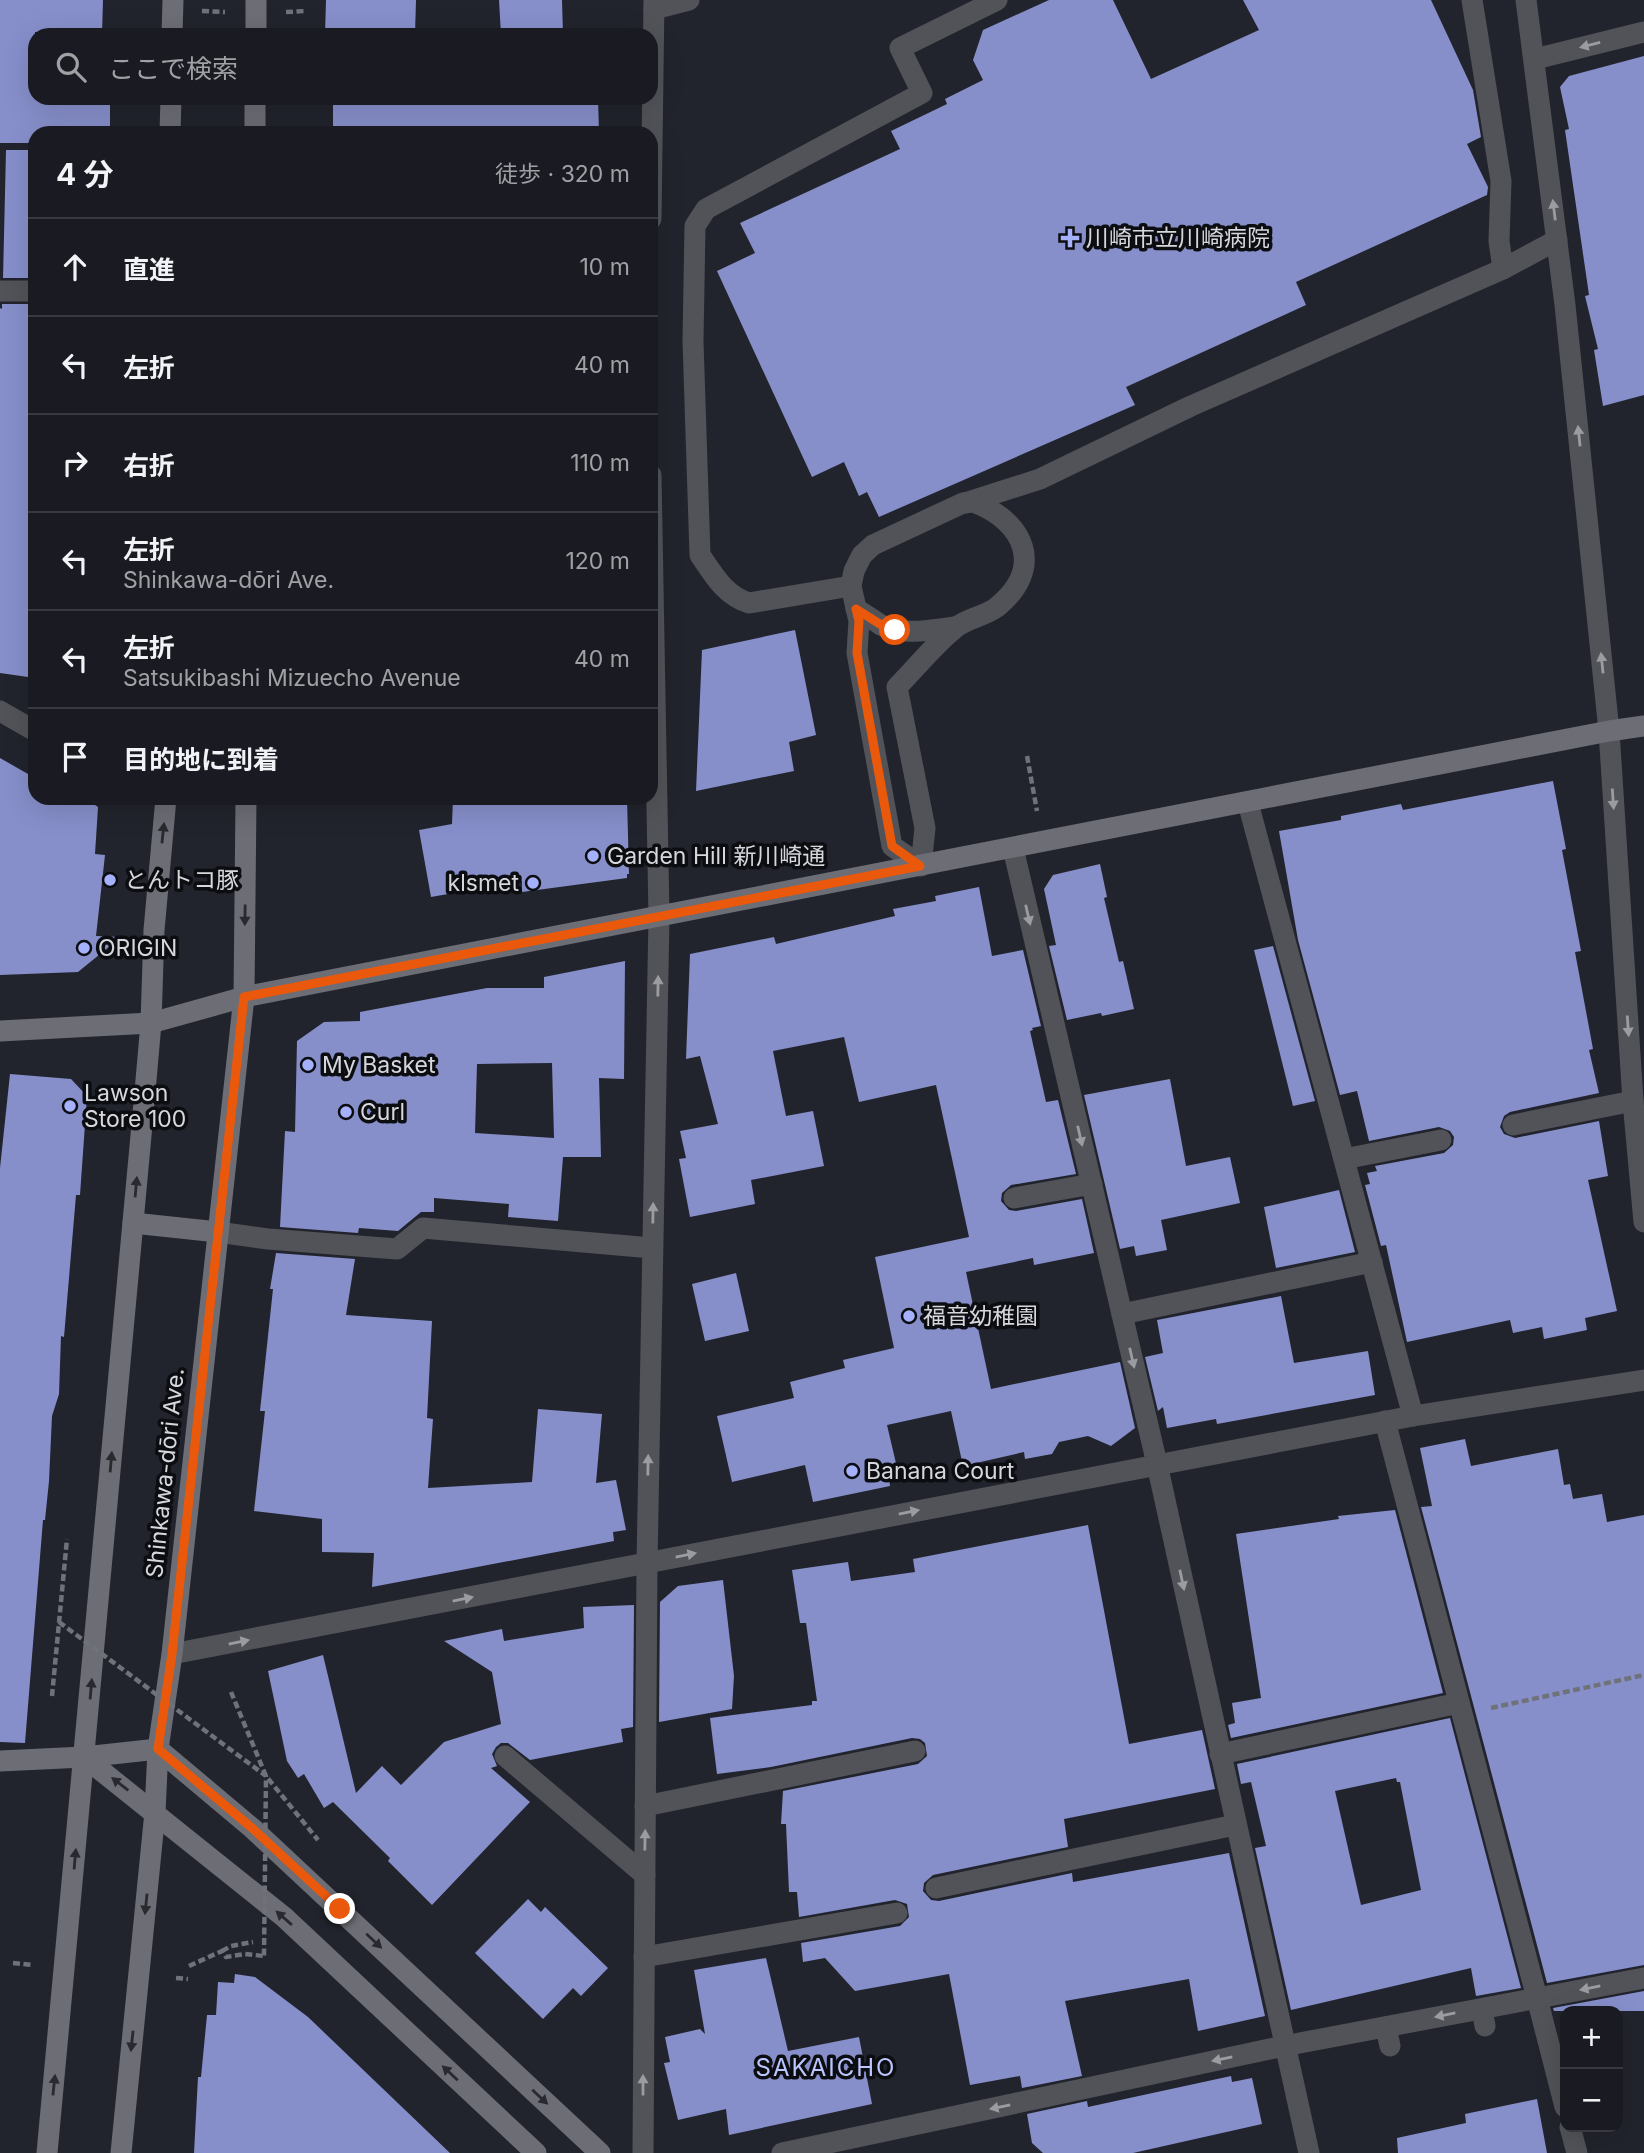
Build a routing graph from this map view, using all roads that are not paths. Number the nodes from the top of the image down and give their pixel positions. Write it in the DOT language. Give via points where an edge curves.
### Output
graph roads {
  1 [pos="689,0"];
  2 [pos="997,0"];
  3 [pos="1472,0"];
  4 [pos="1526,0"];
  5 [pos="654,4"];
  6 [pos="173,5"];
  7 [pos="256,6"];
  8 [pos="172,28"];
  9 [pos="256,28"];
  10 [pos="654,28"];
  11 [pos="1644,32"];
  12 [pos="1535,59"];
  13 [pos="171,105"];
  14 [pos="255,105"];
  15 [pos="653,105"];
  16 [pos="170,126"];
  17 [pos="255,126"];
  18 [pos="652,126"];
  19 [pos="1557,240"];
  20 [pos="1503,269"];
  21 [pos="0,291"];
  22 [pos="28,291"];
  23 [pos="963,503"];
  24 [pos="851,586"];
  25 [pos="856,609"];
  26 [pos="955,627"];
  27 [pos="0,711"];
  28 [pos="1644,726"];
  29 [pos="28,727"];
  30 [pos="1609,731"];
  31 [pos="1248,803"];
  32 [pos="165,805"];
  33 [pos="246,805"];
  34 [pos="657,805"];
  35 [pos="1013,848"];
  36 [pos="920,866"];
  37 [pos="659,917"];
  38 [pos="244,997"];
  39 [pos="151,1023"];
  40 [pos="0,1031"];
  41 [pos="1633,1101"];
  42 [pos="1513,1125"];
  43 [pos="1441,1140"];
  44 [pos="1344,1159"];
  45 [pos="1092,1184"];
  46 [pos="1014,1198"];
  47 [pos="1644,1222"];
  48 [pos="133,1223"];
  49 [pos="218,1232"];
  50 [pos="652,1248"];
  51 [pos="1372,1262"];
  52 [pos="1122,1314"];
  53 [pos="1644,1380"];
  54 [pos="1413,1416"];
  55 [pos="1385,1421"];
  56 [pos="1157,1464"];
  57 [pos="647,1563"];
  58 [pos="172,1654"];
  59 [pos="1461,1708"];
  60 [pos="158,1749"];
  61 [pos="915,1751"];
  62 [pos="1220,1754"];
  63 [pos="505,1756"];
  64 [pos="85,1757"];
  65 [pos="0,1760"];
  66 [pos="645,1806"];
  67 [pos="155,1812"];
  68 [pos="1235,1825"];
  69 [pos="645,1875"];
  70 [pos="936,1888"];
  71 [pos="897,1913"];
  72 [pos="644,1957"];
  73 [pos="1644,1978"];
  74 [pos="1536,1998"];
  75 [pos="1284,2046"];
  76 [pos="1560,2088"];
  77 [pos="1571,2132"];
  78 [pos="47,2153"];
  79 [pos="121,2153"];
  80 [pos="536,2153"];
  81 [pos="600,2153"];
  82 [pos="643,2153"];
  83 [pos="782,2153"];
  84 [pos="1309,2153"];
  85 [pos="1577,2153"];
  1 -- 5 [label="street"];
  2 -- 24 [label="street" via="900,48 922,93 706,209 695,226 693,341 700,555 719,583 749,603"];
  3 -- 20 [label="street" via="1501,181"];
  4 -- 12 [label="street"];
  5 -- 10 [label="street"];
  6 -- 8 [label="street"];
  7 -- 9 [label="street"];
  11 -- 12 [label="street, one-way"];
  19 -- 12 [label="street, one-way"];
  13 -- 16 [label="street"];
  14 -- 17 [label="street"];
  15 -- 18 [label="street"];
  19 -- 20 [label="street"];
  30 -- 19 [label="street, one-way"];
  20 -- 23 [label="street" via="1191,406 1040,479"];
  21 -- 22 [label="street"];
  23 -- 24 [label="street" via="873,545 862,555"];
  23 -- 26 [label="street" via="973,502 1005,519 1018,535 1026,559 1021,577 1001,603"];
  24 -- 25 [label="street"];
  25 -- 26 [label="street" via="895,630"];
  25 -- 36 [label="street" via="857,653 892,846"];
  26 -- 36 [label="street" via="897,687 925,828"];
  27 -- 29 [label="street"];
  28 -- 30 [label="street"];
  30 -- 31 [label="street"];
  30 -- 41 [label="street, one-way"];
  31 -- 35 [label="street"];
  31 -- 44 [label="street"];
  39 -- 32 [label="street, one-way" via="153,930"];
  33 -- 38 [label="street, Shinkawa-dōri Ave., one-way"];
  34 -- 37 [label="street"];
  35 -- 36 [label="street"];
  35 -- 45 [label="street, one-way"];
  36 -- 37 [label="street"];
  37 -- 38 [label="street"];
  50 -- 37 [label="street, one-way"];
  38 -- 39 [label="street"];
  38 -- 49 [label="street, Shinkawa-dōri Ave."];
  39 -- 40 [label="street"];
  48 -- 39 [label="street, one-way"];
  41 -- 42 [label="street"];
  41 -- 47 [label="street"];
  43 -- 44 [label="street"];
  44 -- 51 [label="street"];
  45 -- 46 [label="street"];
  45 -- 52 [label="street"];
  48 -- 49 [label="street"];
  64 -- 48 [label="street, one-way"];
  49 -- 50 [label="street" via="397,1249 423,1228"];
  49 -- 58 [label="street, Shinkawa-dōri Ave."];
  57 -- 50 [label="street, one-way"];
  51 -- 52 [label="street"];
  51 -- 54 [label="street"];
  52 -- 56 [label="street, one-way"];
  53 -- 54 [label="street"];
  54 -- 55 [label="street"];
  55 -- 56 [label="street"];
  55 -- 59 [label="street"];
  57 -- 56 [label="street, one-way"];
  56 -- 62 [label="street, one-way"];
  58 -- 57 [label="street, one-way"];
  57 -- 66 [label="street"];
  58 -- 60 [label="street, Shinkawa-dōri Ave."];
  59 -- 62 [label="street"];
  59 -- 74 [label="street"];
  60 -- 64 [label="street"];
  60 -- 67 [label="street, Shinkawa-dōri Ave."];
  60 -- 81 [label="street, one-way" via="252,1828"];
  61 -- 66 [label="street"];
  62 -- 68 [label="street"];
  63 -- 69 [label="street"];
  64 -- 65 [label="street"];
  67 -- 64 [label="street, one-way"];
  78 -- 64 [label="street, one-way"];
  69 -- 66 [label="street, one-way"];
  67 -- 79 [label="street, Shinkawa-dōri Ave., one-way"];
  80 -- 67 [label="street, one-way" via="284,1917"];
  68 -- 70 [label="street"];
  68 -- 75 [label="street"];
  69 -- 72 [label="street"];
  71 -- 72 [label="street"];
  82 -- 72 [label="street, one-way"];
  73 -- 74 [label="street, one-way"];
  74 -- 75 [label="street, one-way" via="1483,2017 1388,2036"];
  74 -- 76 [label="street"];
  75 -- 83 [label="street, one-way"];
  75 -- 84 [label="street"];
  77 -- 85 [label="street"];
}
